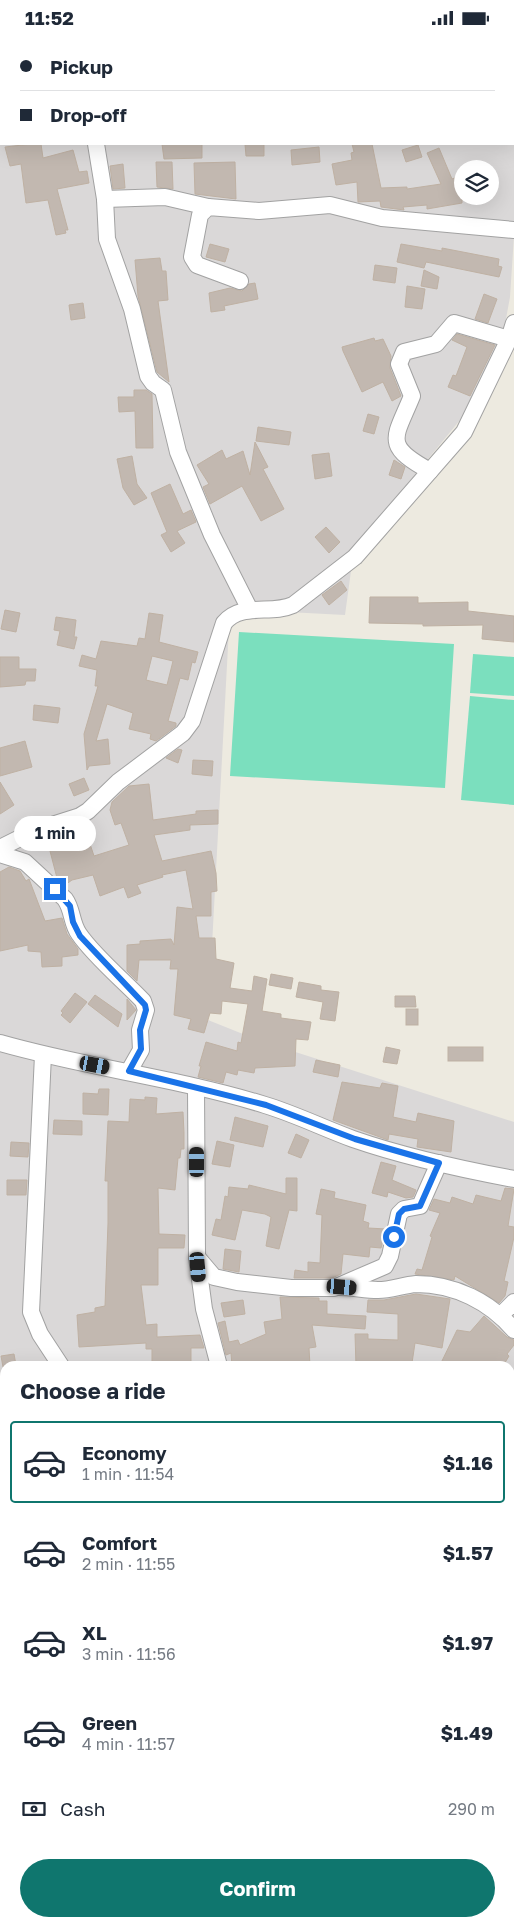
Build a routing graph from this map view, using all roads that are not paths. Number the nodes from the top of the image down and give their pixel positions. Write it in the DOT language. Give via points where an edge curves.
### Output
graph roads {
  1 [pos="96,145"];
  2 [pos="105,199"];
  3 [pos="208,207"];
  4 [pos="514,230"];
  5 [pos="240,281"];
  6 [pos="514,323"];
  7 [pos="509,339"];
  8 [pos="430,471"];
  9 [pos="250,610"];
  10 [pos="0,848"];
  11 [pos="0,854"];
  12 [pos="0,1043"];
  13 [pos="43,1055"];
  14 [pos="129,1071"];
  15 [pos="196,1087"];
  16 [pos="439,1163"];
  17 [pos="514,1179"];
  18 [pos="197,1257"];
  19 [pos="334,1288"];
  20 [pos="514,1302"];
  21 [pos="501,1315"];
  22 [pos="514,1331"];
  23 [pos="58,1361"];
  24 [pos="217,1361"];
  1 -- 2 [label="street"];
  2 -- 3 [label="street" via="165,197"];
  2 -- 9 [label="street" via="107,239 132,309 148,376 164,390 178,452 212,535"];
  3 -- 4 [label="street" via="259,211 330,205 382,218"];
  3 -- 5 [label="street" via="200,215 192,257 194,262"];
  6 -- 7 [label="street"];
  7 -- 8 [label="street" via="464,432"];
  7 -- 8 [label="street" via="454,323 436,344 404,352 400,363 412,396 397,426 397,443 407,457"];
  8 -- 9 [label="street" via="354,557 293,605 283,609"];
  9 -- 10 [label="street" via="234,613 224,623 192,721 183,733 118,782 88,811 36,830"];
  11 -- 14 [label="street" via="25,862 65,899 80,936 143,1001 146,1010 140,1030 141,1049"];
  12 -- 13 [label="street"];
  13 -- 14 [label="street"];
  13 -- 23 [label="street" via="32,1311 40,1334"];
  14 -- 15 [label="street"];
  15 -- 16 [label="street" via="266,1105 355,1139"];
  15 -- 18 [label="street"];
  16 -- 17 [label="street"];
  16 -- 19 [label="street" via="420,1206 404,1209 399,1214 390,1256 384,1267"];
  18 -- 19 [label="street" via="214,1277 291,1288"];
  18 -- 24 [label="street" via="204,1309"];
  19 -- 21 [label="street" via="379,1290 426,1285 474,1297"];
  20 -- 21 [label="street"];
  21 -- 22 [label="street"];
}
